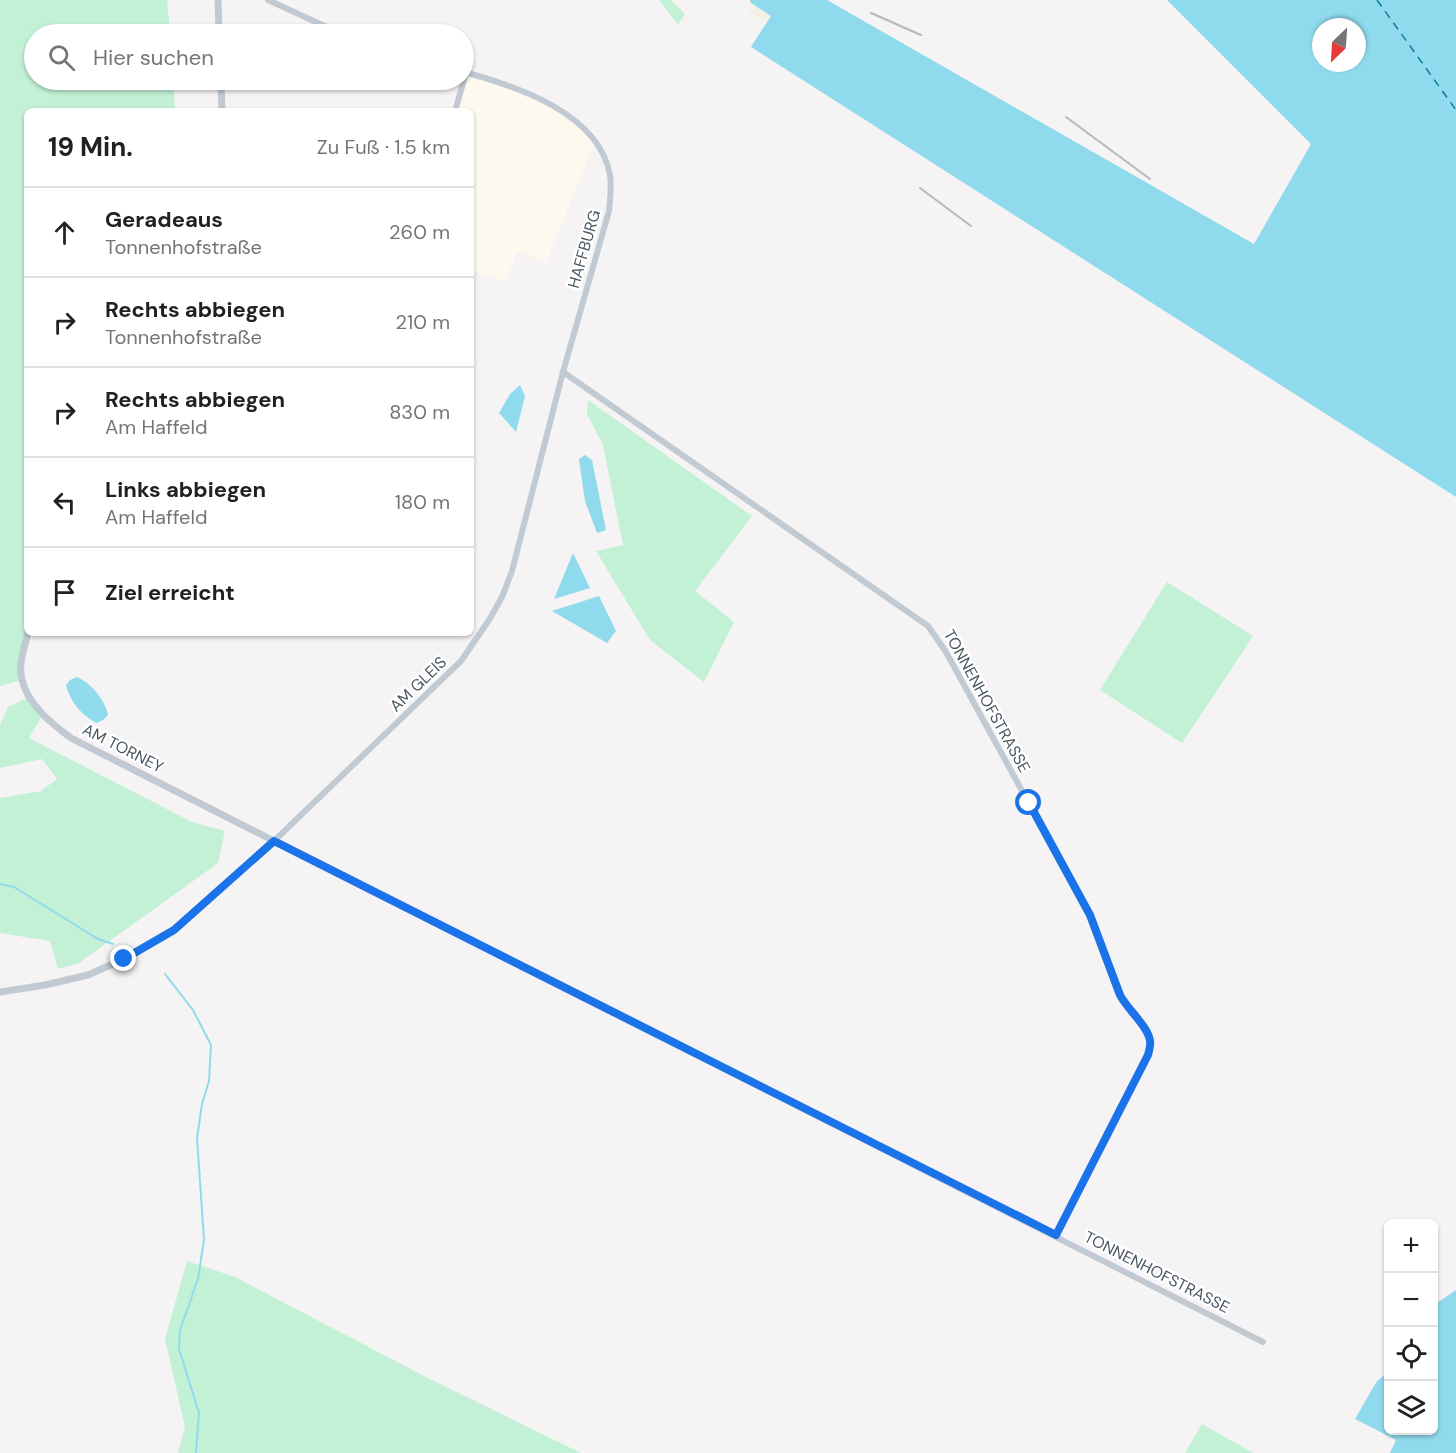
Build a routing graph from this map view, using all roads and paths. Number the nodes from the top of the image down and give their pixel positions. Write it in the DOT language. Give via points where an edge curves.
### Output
graph roads {
  1 [pos="218,0"];
  2 [pos="268,0"];
  3 [pos="219,24"];
  4 [pos="320,24"];
  5 [pos="474,75"];
  6 [pos="221,90"];
  7 [pos="460,90"];
  8 [pos="222,108"];
  9 [pos="456,108"];
  10 [pos="563,372"];
  11 [pos="27,636"];
  12 [pos="274,841"];
  13 [pos="0,992"];
  14 [pos="1056,1235"];
  15 [pos="1263,1342"];
  1 -- 3 [label="street"];
  2 -- 4 [label="street"];
  5 -- 10 [label="street, HAFFBURG" via="511,85 577,122 599,146 610,174 609,212"];
  6 -- 8 [label="street"];
  7 -- 9 [label="street"];
  10 -- 12 [label="street, AM GLEIS" via="512,571 485,627 443,680"];
  10 -- 14 [label="street, TONNENHOFSTRASSE" via="928,626 946,652 1090,915 1125,1004 1146,1029 1150,1041 1148,1055"];
  11 -- 12 [label="street, AM TORNEY" via="21,659 22,680 30,697 55,726 71,738"];
  12 -- 13 [label="street" via="174,930 124,959 88,975"];
  12 -- 14 [label="street"];
  14 -- 15 [label="street, TONNENHOFSTRASSE"];
}
